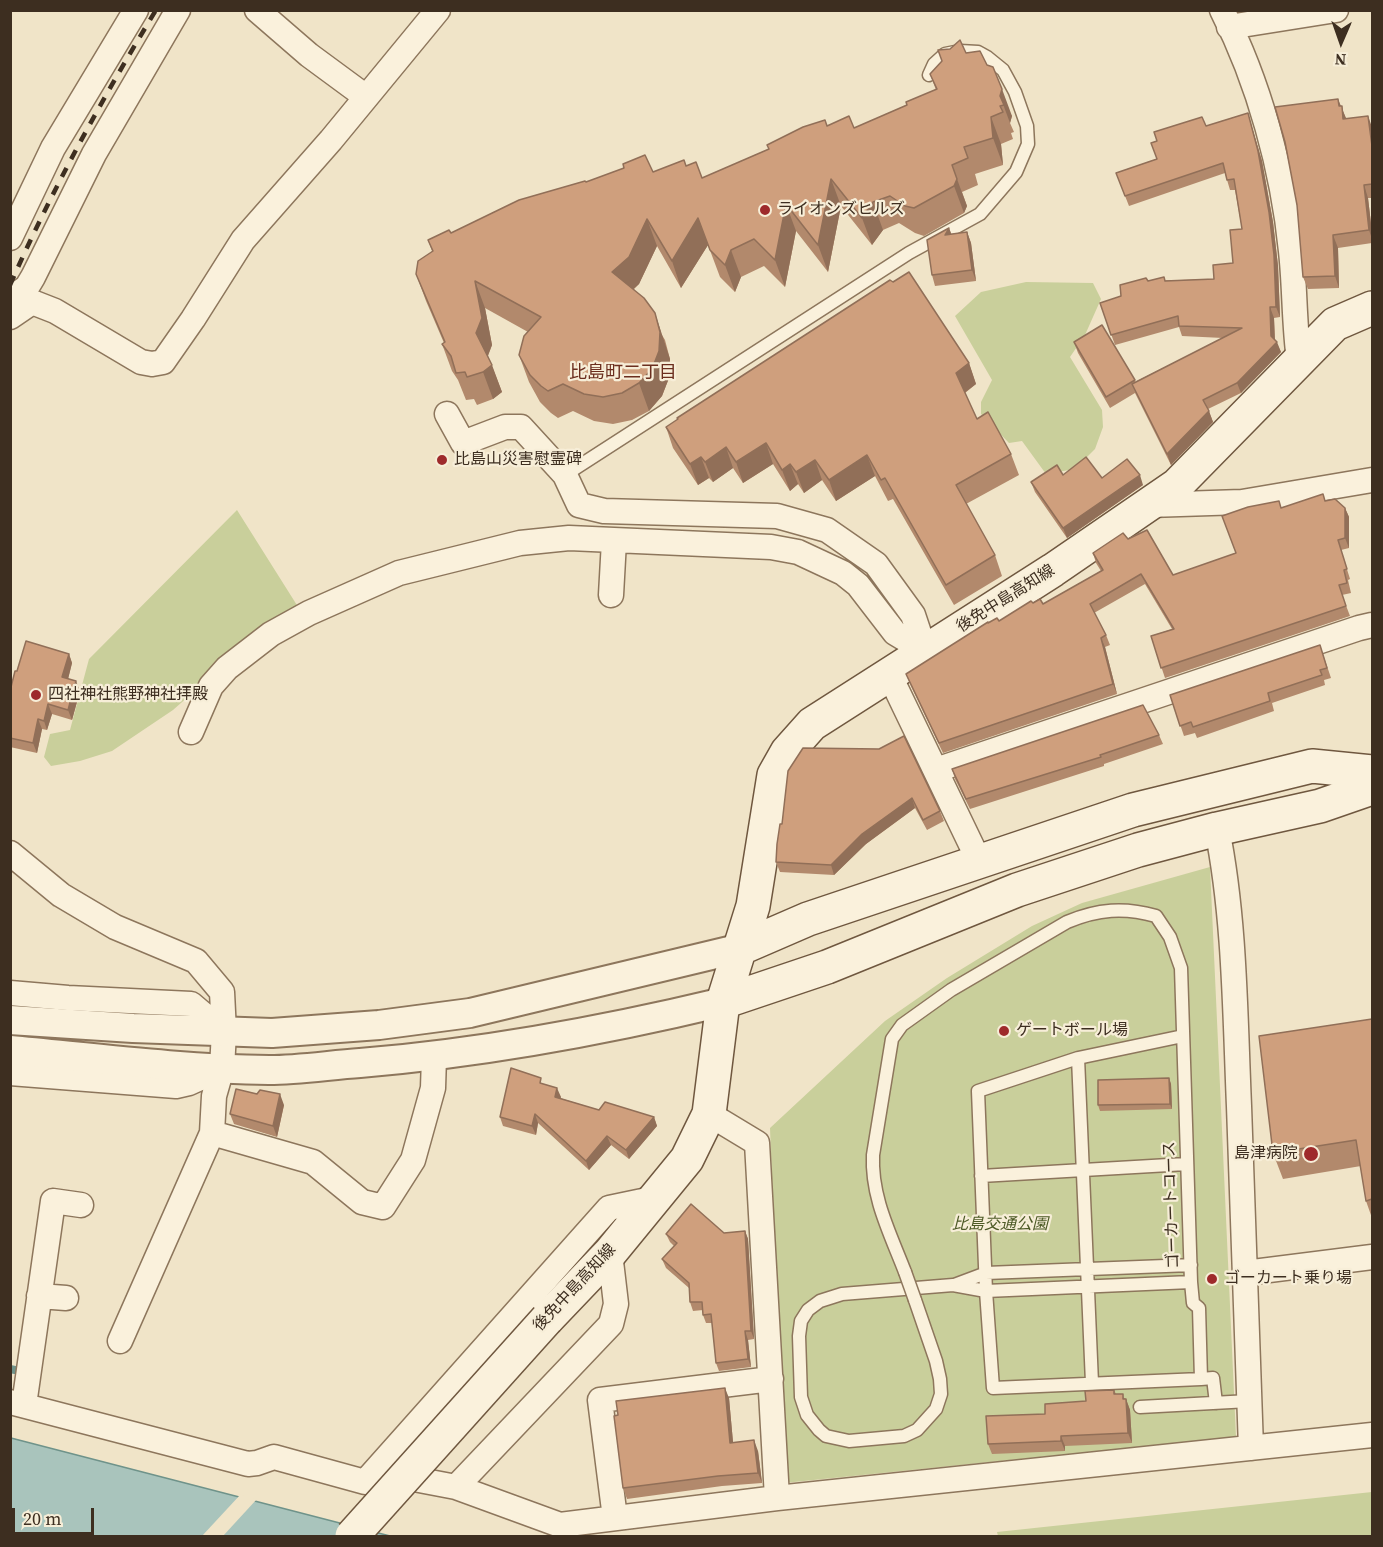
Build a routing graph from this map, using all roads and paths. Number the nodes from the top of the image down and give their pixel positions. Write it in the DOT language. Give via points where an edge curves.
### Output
graph roads {
  1 [pos="136,10"];
  2 [pos="178,10"];
  3 [pos="257,10"];
  4 [pos="438,10"];
  5 [pos="1336,10"];
  6 [pos="1225,19"];
  7 [pos="929,75"];
  8 [pos="366,97"];
  9 [pos="10,238"];
  10 [pos="10,299"];
  11 [pos="1372,308"];
  12 [pos="10,317"];
  13 [pos="1299,360"];
  14 [pos="447,414"];
  15 [pos="565,475"];
  16 [pos="1372,480"];
  17 [pos="1149,505"];
  18 [pos="614,541"];
  19 [pos="611,595"];
  20 [pos="1372,625"];
  21 [pos="925,651"];
  22 [pos="889,674"];
  23 [pos="191,732"];
  24 [pos="936,770"];
  25 [pos="1372,772"];
  26 [pos="1372,788"];
  27 [pos="1216,829"];
  28 [pos="10,853"];
  29 [pos="980,861"];
  30 [pos="741,948"];
  31 [pos="10,993"];
  32 [pos="723,1002"];
  33 [pos="10,1020"];
  34 [pos="224,1032"];
  35 [pos="1183,1036"];
  36 [pos="10,1050"];
  37 [pos="434,1057"];
  38 [pos="1078,1058"];
  39 [pos="222,1068"];
  40 [pos="10,1073"];
  41 [pos="709,1114"];
  42 [pos="212,1133"];
  43 [pos="1186,1164"];
  44 [pos="1083,1170"];
  45 [pos="981,1176"];
  46 [pos="652,1200"];
  47 [pos="81,1205"];
  48 [pos="610,1253"];
  49 [pos="1372,1257"];
  50 [pos="1191,1265"];
  51 [pos="1087,1269"];
  52 [pos="986,1273"];
  53 [pos="1245,1273"];
  54 [pos="1191,1282"];
  55 [pos="953,1285"];
  56 [pos="1087,1286"];
  57 [pos="986,1291"];
  58 [pos="39,1296"];
  59 [pos="66,1298"];
  60 [pos="120,1341"];
  61 [pos="1201,1378"];
  62 [pos="771,1379"];
  63 [pos="1092,1383"];
  64 [pos="1249,1401"];
  65 [pos="17,1403"];
  66 [pos="1216,1403"];
  67 [pos="1140,1407"];
  68 [pos="1372,1435"];
  69 [pos="1251,1448"];
  70 [pos="364,1482"];
  71 [pos="456,1487"];
  72 [pos="777,1498"];
  73 [pos="615,1518"];
  74 [pos="352,1536"];
  1 -- 9 [label="street" via="54,148"];
  2 -- 10 [label="street" via="94,154 33,277 27,287"];
  3 -- 8 [label="street"];
  4 -- 8 [label="street"];
  5 -- 6 [label="street"];
  6 -- 13 [label="street" via="1257,92 1284,200"];
  7 -- 15 [label="lane" via="945,54 978,52 1003,70 1016,92 1027,126 1028,144 1016,172 980,214 909,253"];
  8 -- 12 [label="street" via="243,240 163,362 141,362 55,311 32,302"];
  11 -- 13 [label="main road, 後免中島高知線" via="1335,324"];
  13 -- 17 [label="main road, 後免中島高知線" via="1177,484"];
  14 -- 15 [label="street" via="463,443 506,427 521,427"];
  15 -- 21 [label="street" via="579,505 604,511 777,516 827,530 876,564 913,615"];
  16 -- 17 [label="street" via="1242,502"];
  17 -- 21 [label="main road, 後免中島高知線"];
  18 -- 19 [label="street"];
  18 -- 21 [label="street" via="771,547 798,552 843,573 858,585 895,633"];
  18 -- 23 [label="street" via="569,538 520,543 399,573 309,613 271,634 227,668 211,686"];
  20 -- 24 [label="street"];
  21 -- 22 [label="main road, 後免中島高知線"];
  22 -- 24 [label="street"];
  22 -- 30 [label="main road, 後免中島高知線" via="812,724 786,752 774,775 753,906"];
  24 -- 29 [label="street"];
  25 -- 29 [label="main road" via="1312,766 1133,810"];
  26 -- 27 [label="main road" via="1320,806"];
  27 -- 32 [label="main road" via="1017,890 827,967"];
  27 -- 53 [label="street" via="1248,1038"];
  28 -- 34 [label="street" via="61,895 115,927 195,961 222,992"];
  29 -- 30 [label="main road" via="808,919"];
  30 -- 32 [label="main road, 後免中島高知線"];
  30 -- 34 [label="street" via="470,1013 379,1025 272,1033"];
  31 -- 34 [label="street" via="191,1004"];
  32 -- 37 [label="street" via="601,1029"];
  32 -- 41 [label="main road, 後免中島高知線"];
  33 -- 34 [label="street"];
  34 -- 39 [label="street"];
  35 -- 38 [label="lane"];
  35 -- 43 [label="lane, ゴーカートコース"];
  35 -- 55 [label="lane, ゴーカートコース, bridge" via="1181,968 1170,938 1156,916 1136,910 1107,909 1066,922 951,990 902,1025 892,1039 872,1171 876,1195 905,1272 915,1300 936,1361 941,1394 936,1409 917,1430 904,1436 849,1441 826,1436 819,1430 807,1415 801,1397 799,1336 801,1321 808,1310 820,1301 842,1294"];
  36 -- 39 [label="street"];
  37 -- 39 [label="street" via="271,1070"];
  37 -- 42 [label="street" via="433,1088 413,1160 383,1207 362,1202 313,1162"];
  38 -- 44 [label="lane"];
  38 -- 45 [label="lane" via="978,1091"];
  39 -- 40 [label="street" via="176,1086"];
  39 -- 42 [label="street" via="214,1096"];
  41 -- 46 [label="main road, 後免中島高知線" via="687,1159"];
  41 -- 62 [label="street" via="757,1143"];
  42 -- 60 [label="street"];
  43 -- 44 [label="lane"];
  43 -- 50 [label="lane, ゴーカートコース"];
  44 -- 45 [label="lane"];
  44 -- 51 [label="lane"];
  45 -- 52 [label="lane"];
  46 -- 48 [label="main road, 後免中島高知線"];
  46 -- 70 [label="street" via="609,1208"];
  47 -- 58 [label="street" via="52,1201"];
  48 -- 71 [label="street" via="616,1304 611,1324"];
  48 -- 74 [label="main road, 後免中島高知線, bridge"];
  49 -- 53 [label="street"];
  50 -- 51 [label="lane"];
  50 -- 54 [label="lane, ゴーカートコース"];
  51 -- 52 [label="lane"];
  51 -- 56 [label="lane"];
  52 -- 55 [label="lane"];
  52 -- 57 [label="lane"];
  53 -- 64 [label="street"];
  54 -- 56 [label="lane, ゴーカートコース"];
  54 -- 61 [label="lane" via="1193,1303 1199,1308"];
  55 -- 57 [label="lane, ゴーカートコース"];
  56 -- 57 [label="lane, ゴーカートコース"];
  56 -- 63 [label="lane"];
  57 -- 63 [label="lane" via="993,1388"];
  58 -- 59 [label="street"];
  58 -- 65 [label="street"];
  61 -- 63 [label="lane"];
  61 -- 66 [label="lane" via="1213,1378"];
  62 -- 72 [label="street"];
  62 -- 73 [label="street" via="600,1400"];
  64 -- 66 [label="lane"];
  64 -- 69 [label="street"];
  65 -- 70 [label="street" via="248,1464 274,1457"];
  66 -- 67 [label="lane"];
  68 -- 69 [label="street"];
  69 -- 72 [label="street"];
  70 -- 71 [label="street" via="414,1479"];
  71 -- 73 [label="street" via="560,1525"];
  72 -- 73 [label="street"];
}
